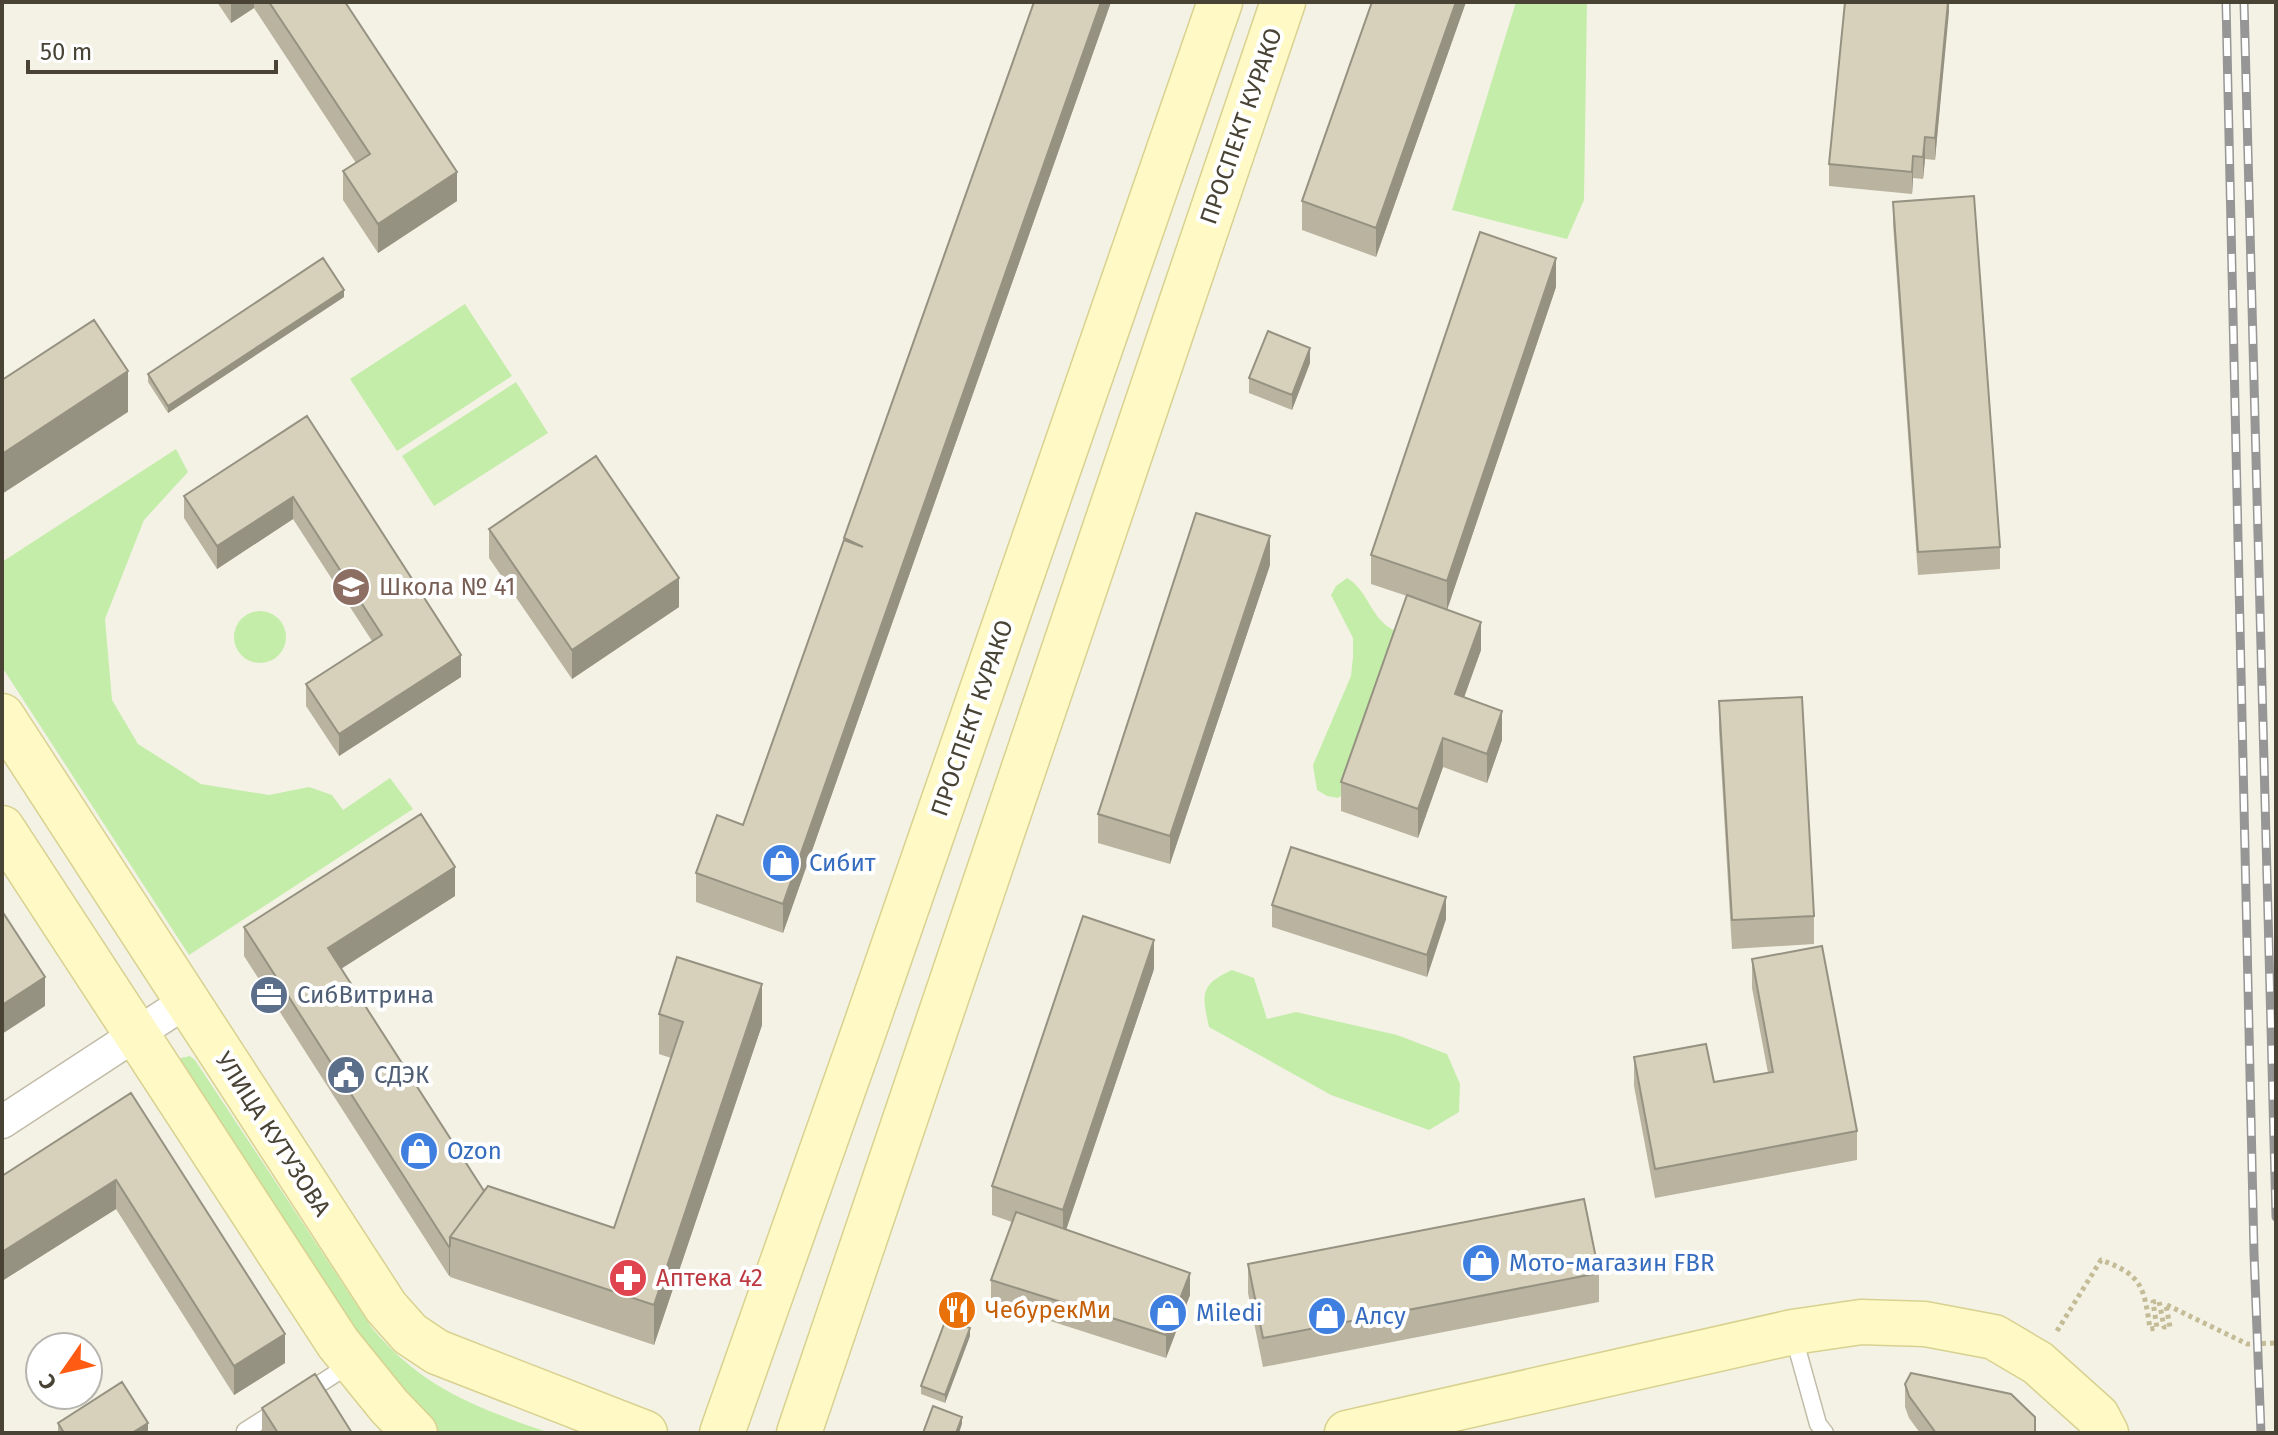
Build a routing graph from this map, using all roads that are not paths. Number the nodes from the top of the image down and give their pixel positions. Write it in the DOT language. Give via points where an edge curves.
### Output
graph roads {
  1 [pos="1220,2"];
  2 [pos="1283,2"];
  3 [pos="2,716"];
  4 [pos="2,828"];
  5 [pos="187,1001"];
  6 [pos="137,1034"];
  7 [pos="2,1122"];
  8 [pos="1793,1332"];
  9 [pos="354,1362"];
  10 [pos="245,1431"];
  11 [pos="415,1433"];
  12 [pos="645,1433"];
  13 [pos="722,1433"];
  14 [pos="799,1433"];
  15 [pos="1347,1433"];
  16 [pos="1825,1433"];
  17 [pos="2106,1433"];
  1 -- 13 [label="main road, ПРОСПЕКТ КУРАКО"];
  2 -- 14 [label="main road, ПРОСПЕКТ КУРАКО"];
  3 -- 5 [label="main road, УЛИЦА КУТУЗОВА"];
  4 -- 6 [label="main road"];
  5 -- 6 [label="street"];
  5 -- 12 [label="main road, УЛИЦА КУТУЗОВА" via="386,1307 410,1334 437,1352"];
  6 -- 7 [label="street"];
  6 -- 9 [label="main road"];
  8 -- 15 [label="main road"];
  8 -- 16 [label="lane"];
  8 -- 17 [label="main road" via="1861,1322 1925,1324 1994,1337 2038,1363 2097,1416"];
  9 -- 10 [label="lane"];
  9 -- 11 [label="main road"];
}
